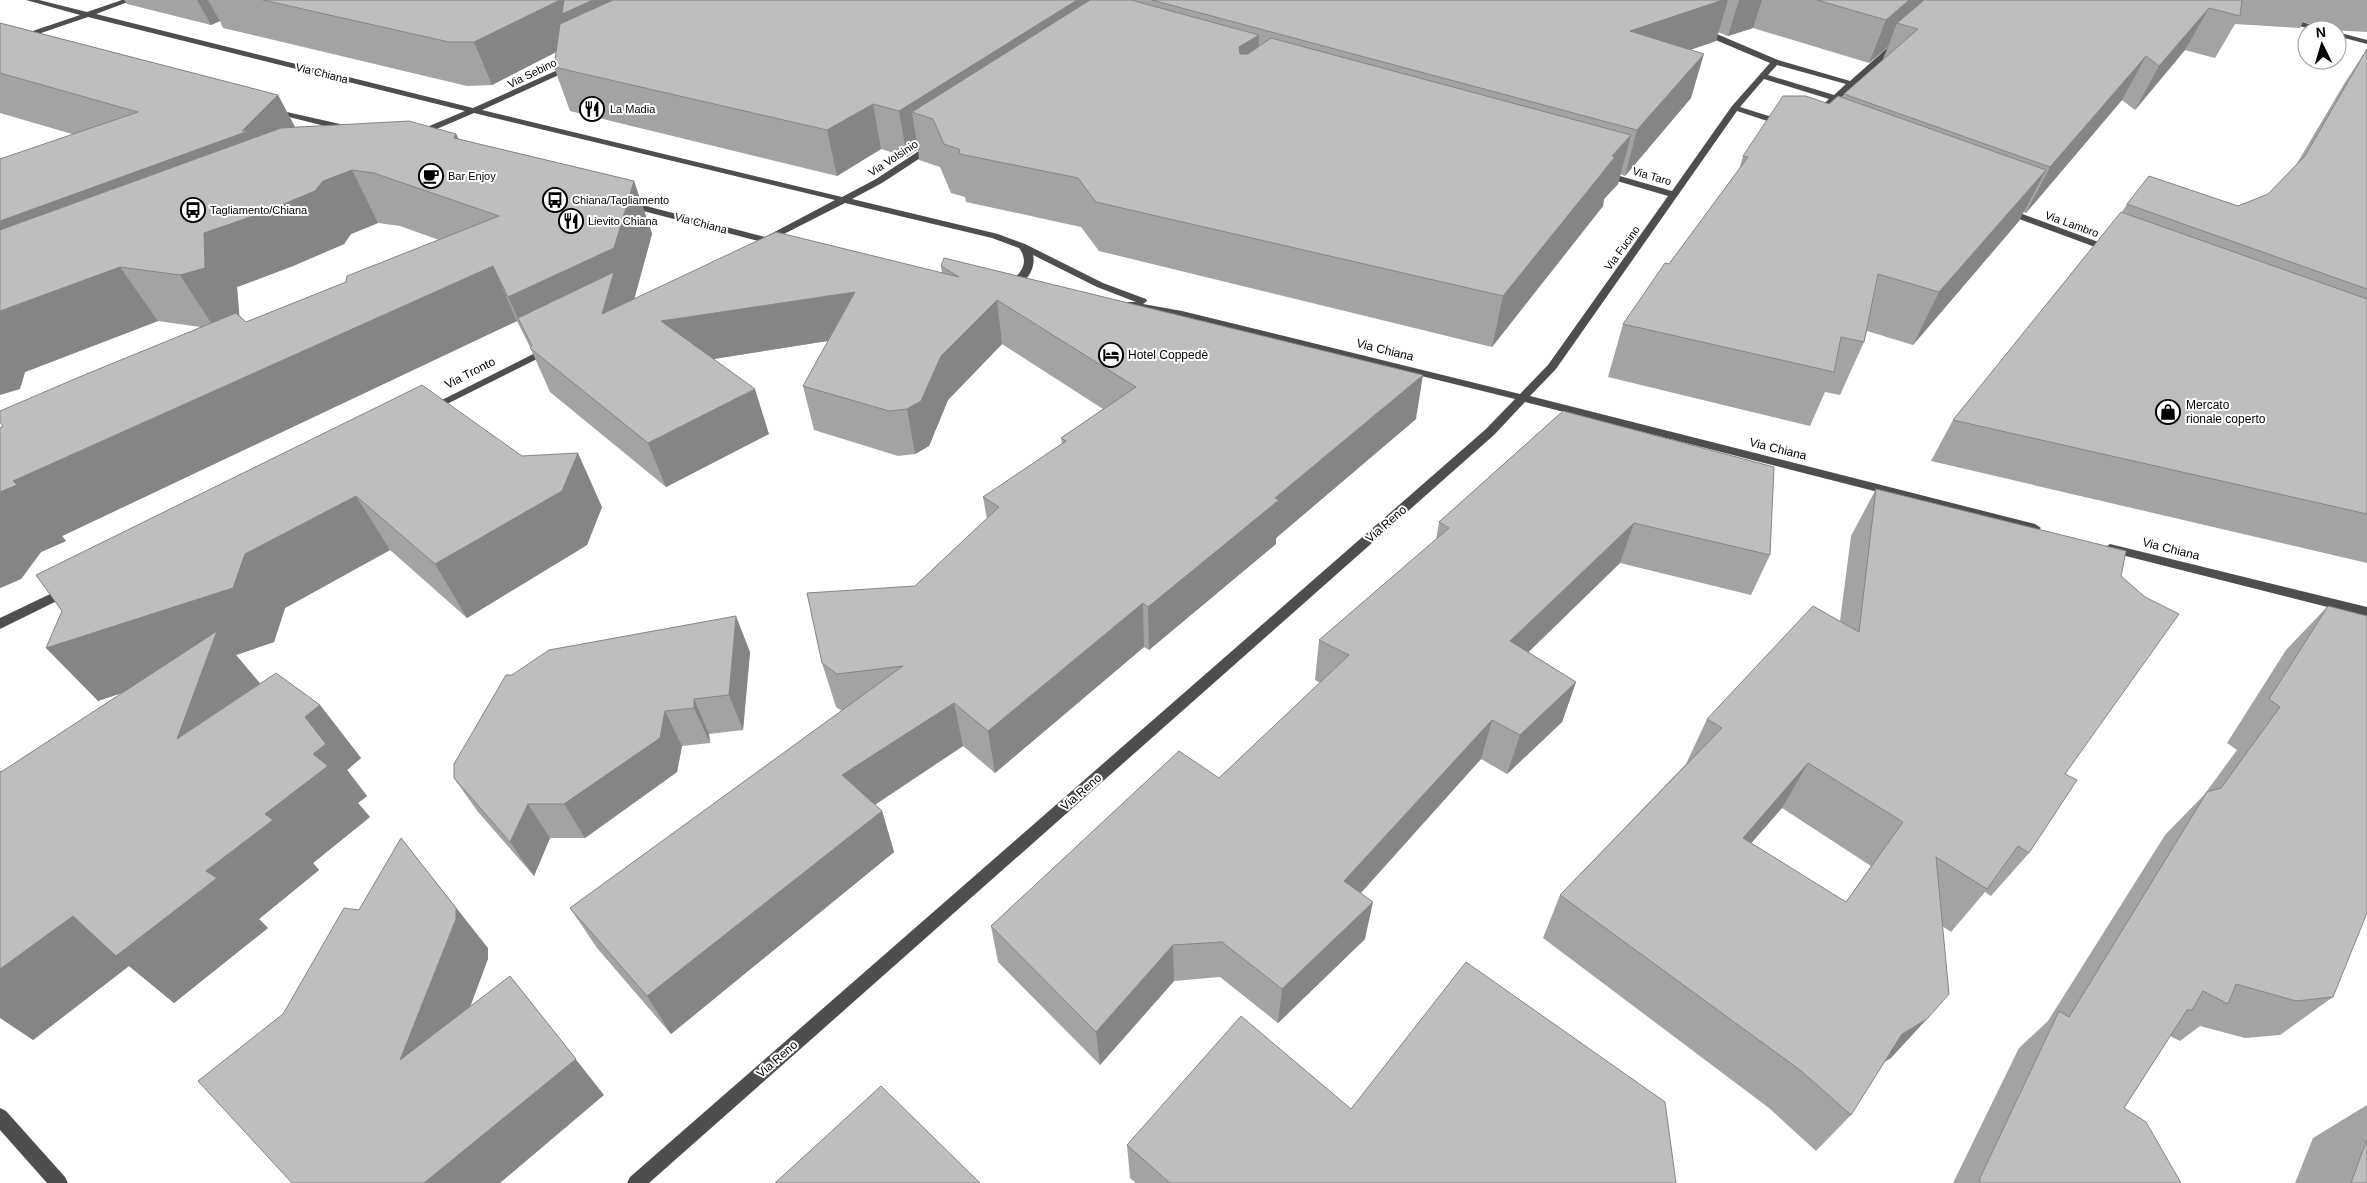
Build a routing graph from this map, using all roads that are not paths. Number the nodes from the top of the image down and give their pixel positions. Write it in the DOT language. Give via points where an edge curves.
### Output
graph roads {
  1 [pos="30,0"];
  2 [pos="129,0"];
  3 [pos="88,15"];
  4 [pos="2278,17"];
  5 [pos="2297,22"];
  6 [pos="1692,26"];
  7 [pos="1905,37"];
  8 [pos="2347,37"];
  9 [pos="0,40"];
  10 [pos="9,42"];
  11 [pos="2367,42"];
  12 [pos="0,45"];
  13 [pos="26,46"];
  14 [pos="583,60"];
  15 [pos="1775,62"];
  16 [pos="1763,76"];
  17 [pos="1850,83"];
  18 [pos="1835,98"];
  19 [pos="265,108"];
  20 [pos="1734,108"];
  21 [pos="474,111"];
  22 [pos="1807,122"];
  23 [pos="1791,126"];
  24 [pos="361,132"];
  25 [pos="406,139"];
  26 [pos="936,144"];
  27 [pos="1590,170"];
  28 [pos="1675,194"];
  29 [pos="842,200"];
  30 [pos="615,201"];
  31 [pos="1996,207"];
  32 [pos="765,240"];
  33 [pos="783,245"];
  34 [pos="1022,246"];
  35 [pos="751,248"];
  36 [pos="2117,252"];
  37 [pos="1019,293"];
  38 [pos="1113,301"];
  39 [pos="1182,314"];
  40 [pos="560,344"];
  41 [pos="1524,398"];
  42 [pos="418,415"];
  43 [pos="2044,531"];
  44 [pos="2101,546"];
  45 [pos="80,584"];
  46 [pos="2367,612"];
  47 [pos="0,624"];
  48 [pos="0,1117"];
  49 [pos="60,1183"];
  50 [pos="636,1183"];
  1 -- 3 [label="street, Via Chiana"];
  2 -- 3 [label="street"];
  3 -- 10 [label="street"];
  3 -- 21 [label="street, Via Chiana"];
  4 -- 5 [label="street"];
  6 -- 15 [label="street"];
  7 -- 17 [label="street"];
  8 -- 11 [label="street"];
  9 -- 10 [label="street"];
  10 -- 12 [label="street"];
  10 -- 13 [label="street"];
  14 -- 21 [label="street, Via Sebino"];
  15 -- 16 [label="street, Via Fucino"];
  15 -- 17 [label="street"];
  16 -- 18 [label="street"];
  16 -- 20 [label="street, Via Fucino"];
  17 -- 18 [label="street"];
  18 -- 22 [label="street"];
  19 -- 24 [label="street"];
  20 -- 23 [label="street"];
  20 -- 28 [label="street, Via Fucino"];
  21 -- 25 [label="street, Via Sebino"];
  21 -- 29 [label="street, Via Chiana"];
  26 -- 29 [label="street, Via Volsinio" via="879,181"];
  27 -- 28 [label="street, Via Taro"];
  28 -- 41 [label="street, Via Fucino" via="1552,367"];
  29 -- 32 [label="street, Via Volsinio"];
  29 -- 34 [label="street, Via Chiana" via="976,231"];
  30 -- 32 [label="street, Via Chiana"];
  31 -- 36 [label="street, Via Lambro"];
  32 -- 33 [label="street, Via Chiana"];
  32 -- 35 [label="street"];
  34 -- 37 [label="street" via="1027,252 1029,266 1025,275 1002,291"];
  34 -- 39 [label="street, Via Chiana" via="1100,285"];
  38 -- 39 [label="street, Via Chiana"];
  39 -- 41 [label="street, Via Chiana"];
  40 -- 42 [label="street, Via Tronto"];
  41 -- 43 [label="street, Via Chiana"];
  41 -- 50 [label="street, Via Reno" via="1490,432"];
  44 -- 46 [label="street, Via Chiana"];
  45 -- 47 [label="street"];
  48 -- 49 [label="street"];
}
